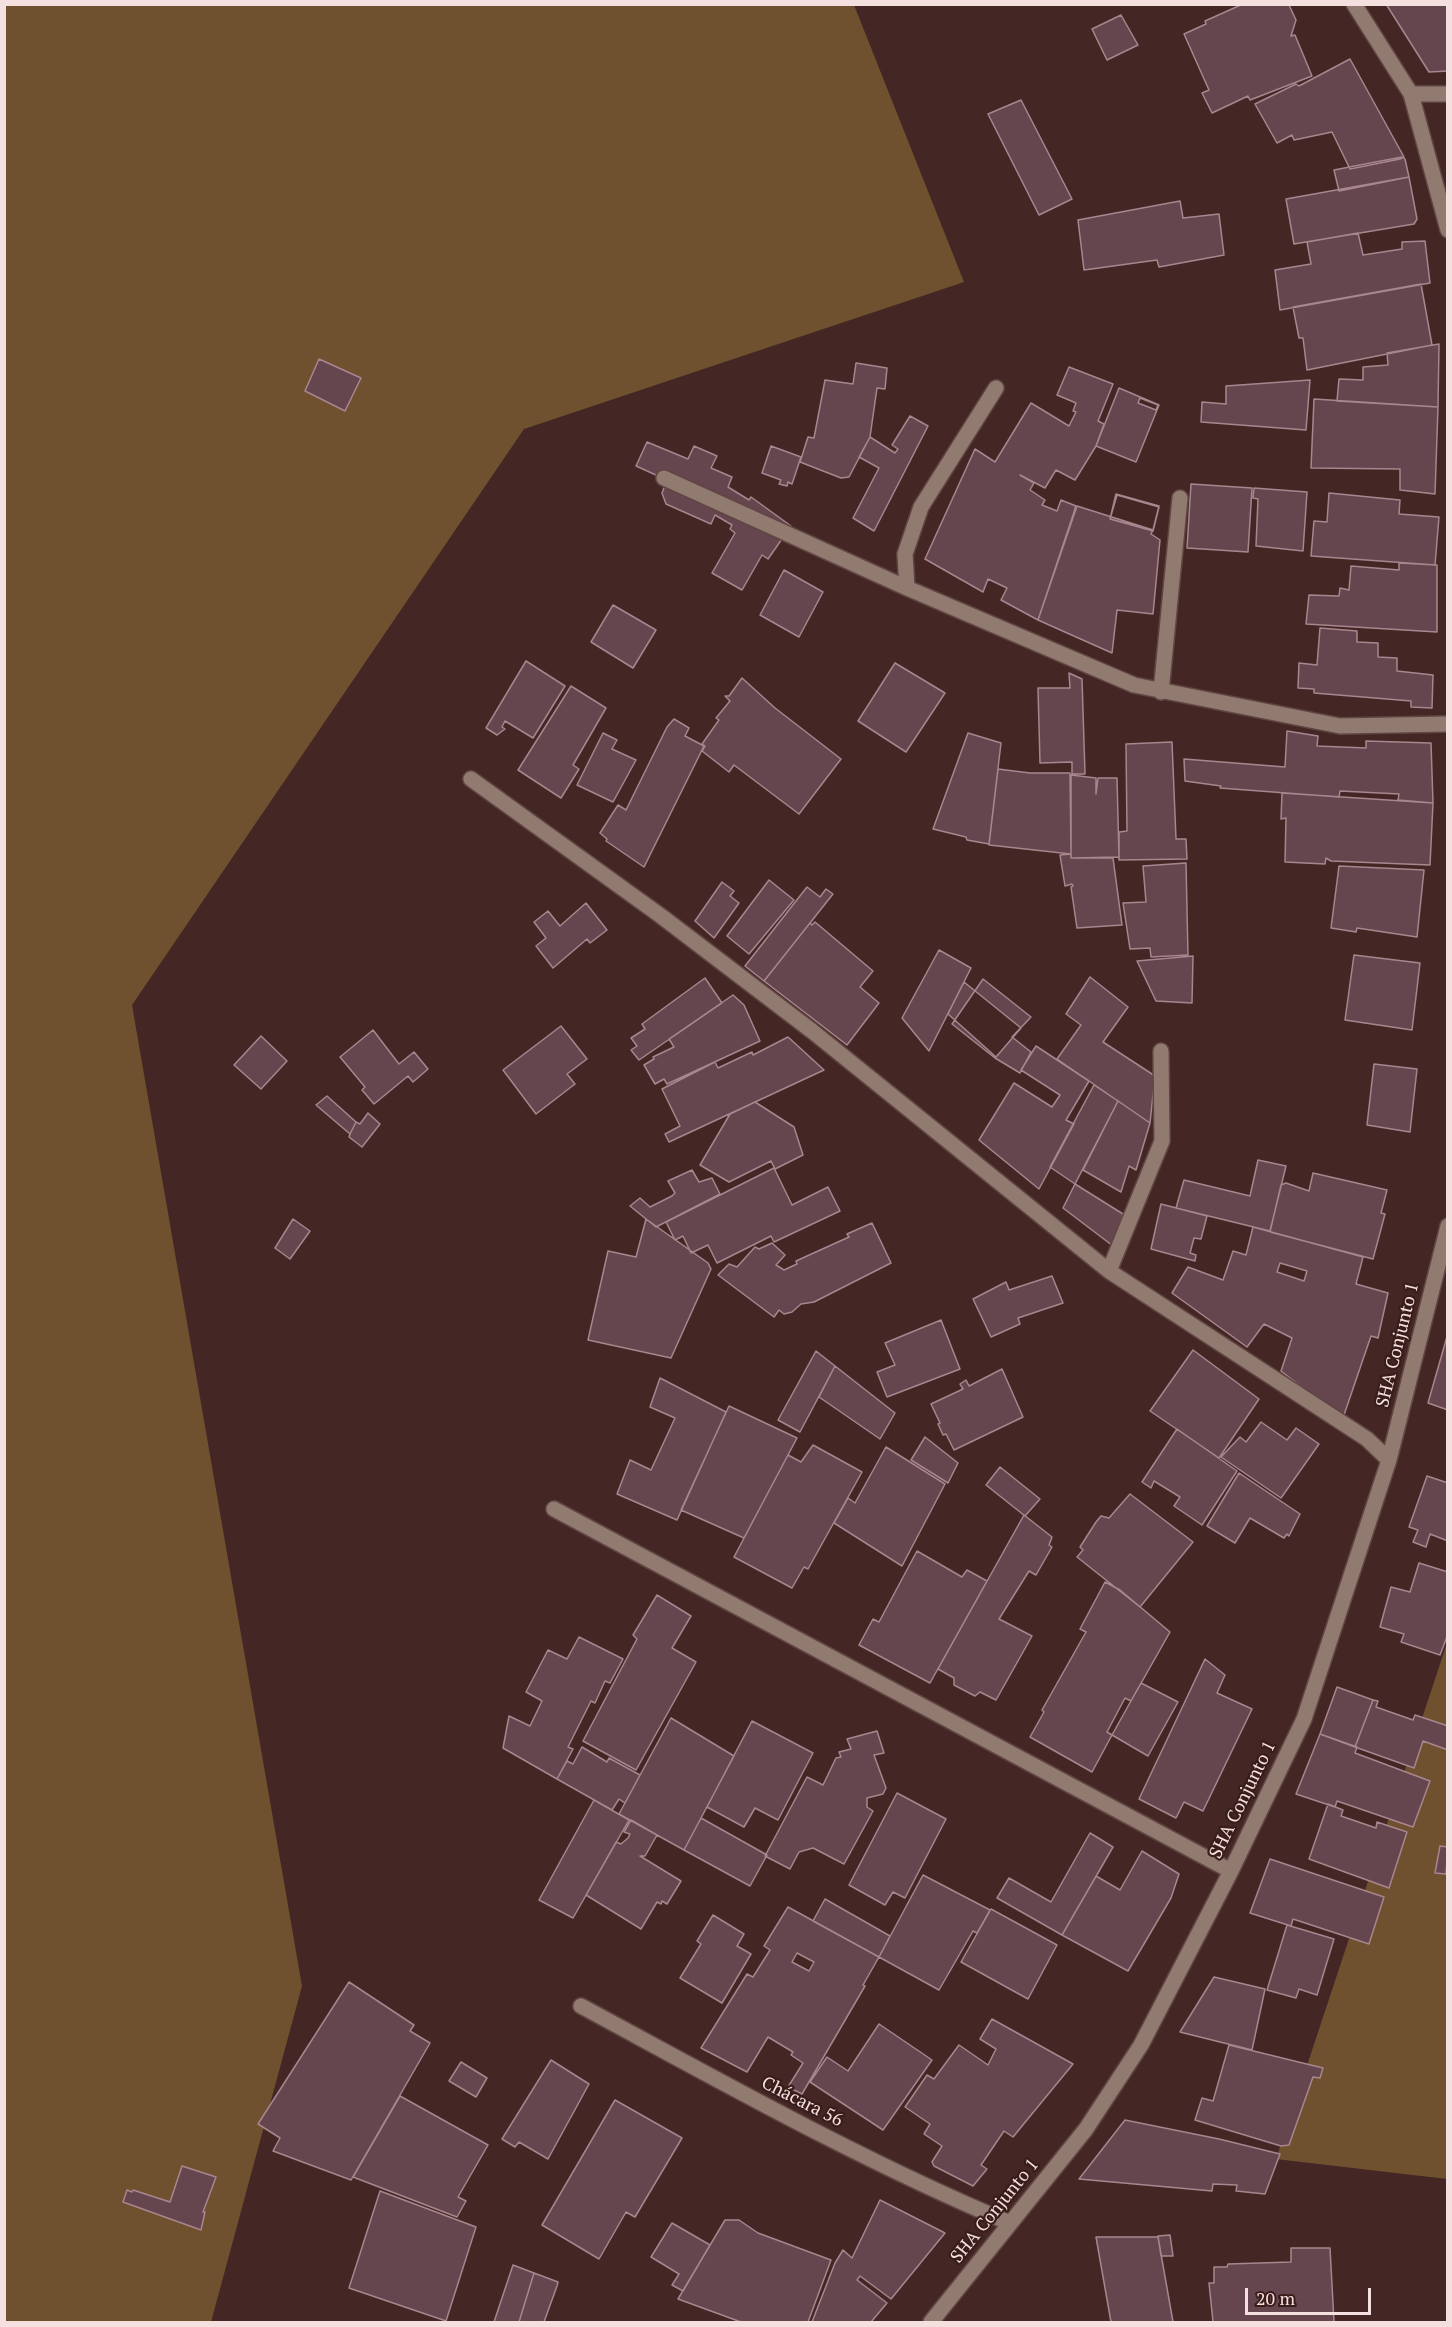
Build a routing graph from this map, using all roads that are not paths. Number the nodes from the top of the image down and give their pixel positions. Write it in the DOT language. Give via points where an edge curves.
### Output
graph roads {
  1 [pos="1354,4"];
  2 [pos="1411,94"];
  3 [pos="1448,94"];
  4 [pos="1448,230"];
  5 [pos="996,388"];
  6 [pos="663,478"];
  7 [pos="1180,498"];
  8 [pos="907,588"];
  9 [pos="1161,693"];
  10 [pos="1448,724"];
  11 [pos="471,779"];
  12 [pos="1161,1051"];
  13 [pos="1448,1226"];
  14 [pos="1109,1271"];
  15 [pos="1389,1460"];
  16 [pos="554,1509"];
  17 [pos="1231,1871"];
  18 [pos="581,2006"];
  19 [pos="1010,2223"];
  20 [pos="931,2322"];
  1 -- 2 [label="street"];
  2 -- 3 [label="street"];
  2 -- 4 [label="street"];
  5 -- 8 [label="street" via="921,507 905,554"];
  6 -- 8 [label="street"];
  7 -- 9 [label="street"];
  8 -- 9 [label="street"];
  9 -- 10 [label="street" via="1340,726"];
  11 -- 14 [label="street" via="812,1031"];
  12 -- 14 [label="street" via="1162,1141"];
  13 -- 15 [label="street, SHA Conjunto 1"];
  14 -- 15 [label="street" via="1367,1439"];
  15 -- 17 [label="street, SHA Conjunto 1" via="1304,1719"];
  16 -- 17 [label="street"];
  17 -- 19 [label="street, SHA Conjunto 1" via="1141,2045 1086,2129"];
  18 -- 19 [label="street, Chácara 56" via="774,2111"];
  19 -- 20 [label="street, SHA Conjunto 1"];
}
